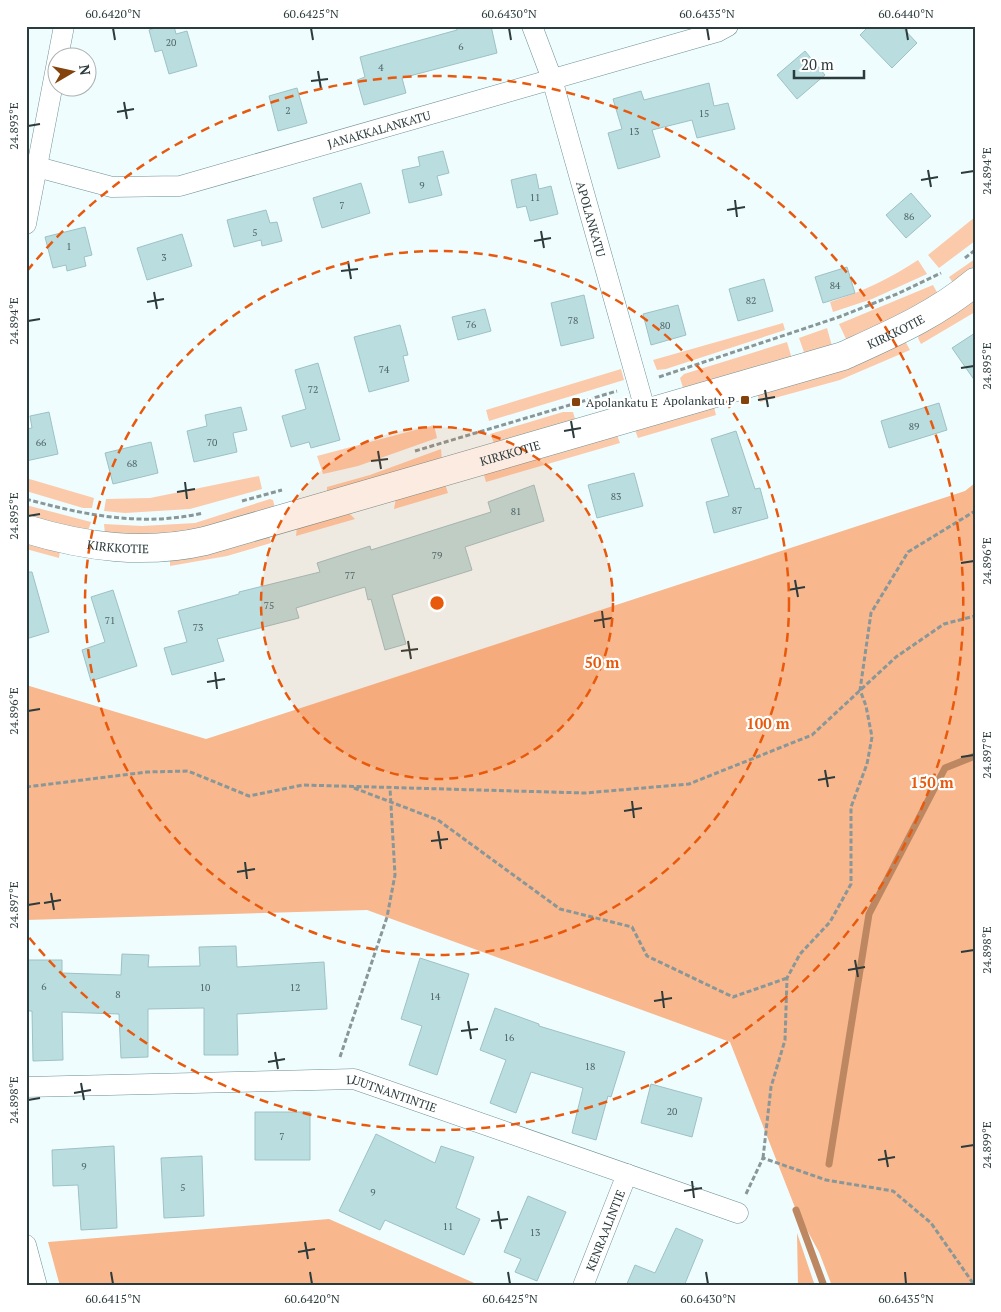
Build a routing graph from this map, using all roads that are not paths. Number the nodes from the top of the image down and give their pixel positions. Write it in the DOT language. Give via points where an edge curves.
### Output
graph roads {
  1 [pos="64,26"];
  2 [pos="532,26"];
  3 [pos="728,26"];
  4 [pos="552,79"];
  5 [pos="31,166"];
  6 [pos="26,224"];
  7 [pos="968,271"];
  8 [pos="646,414"];
  9 [pos="26,529"];
  10 [pos="26,1087"];
  11 [pos="627,1174"];
  12 [pos="738,1213"];
  13 [pos="26,1245"];
  14 [pos="37,1286"];
  15 [pos="583,1286"];
  1 -- 5 [label="street"];
  2 -- 4 [label="street, APOLANKATU"];
  3 -- 4 [label="street, JANAKKALANKATU" via="717,32"];
  4 -- 5 [label="street, JANAKKALANKATU" via="180,186 112,187"];
  4 -- 8 [label="street, APOLANKATU"];
  5 -- 6 [label="street"];
  7 -- 8 [label="street, KIRKKOTIE" via="928,314 843,356"];
  8 -- 9 [label="street, KIRKKOTIE" via="183,546 126,548 93,545"];
  10 -- 11 [label="street, LUUTNANTINTIE" via="354,1079"];
  11 -- 12 [label="street, LUUTNANTINTIE"];
  11 -- 15 [label="street, KENRAALINTIE"];
  13 -- 14 [label="street"];
}
